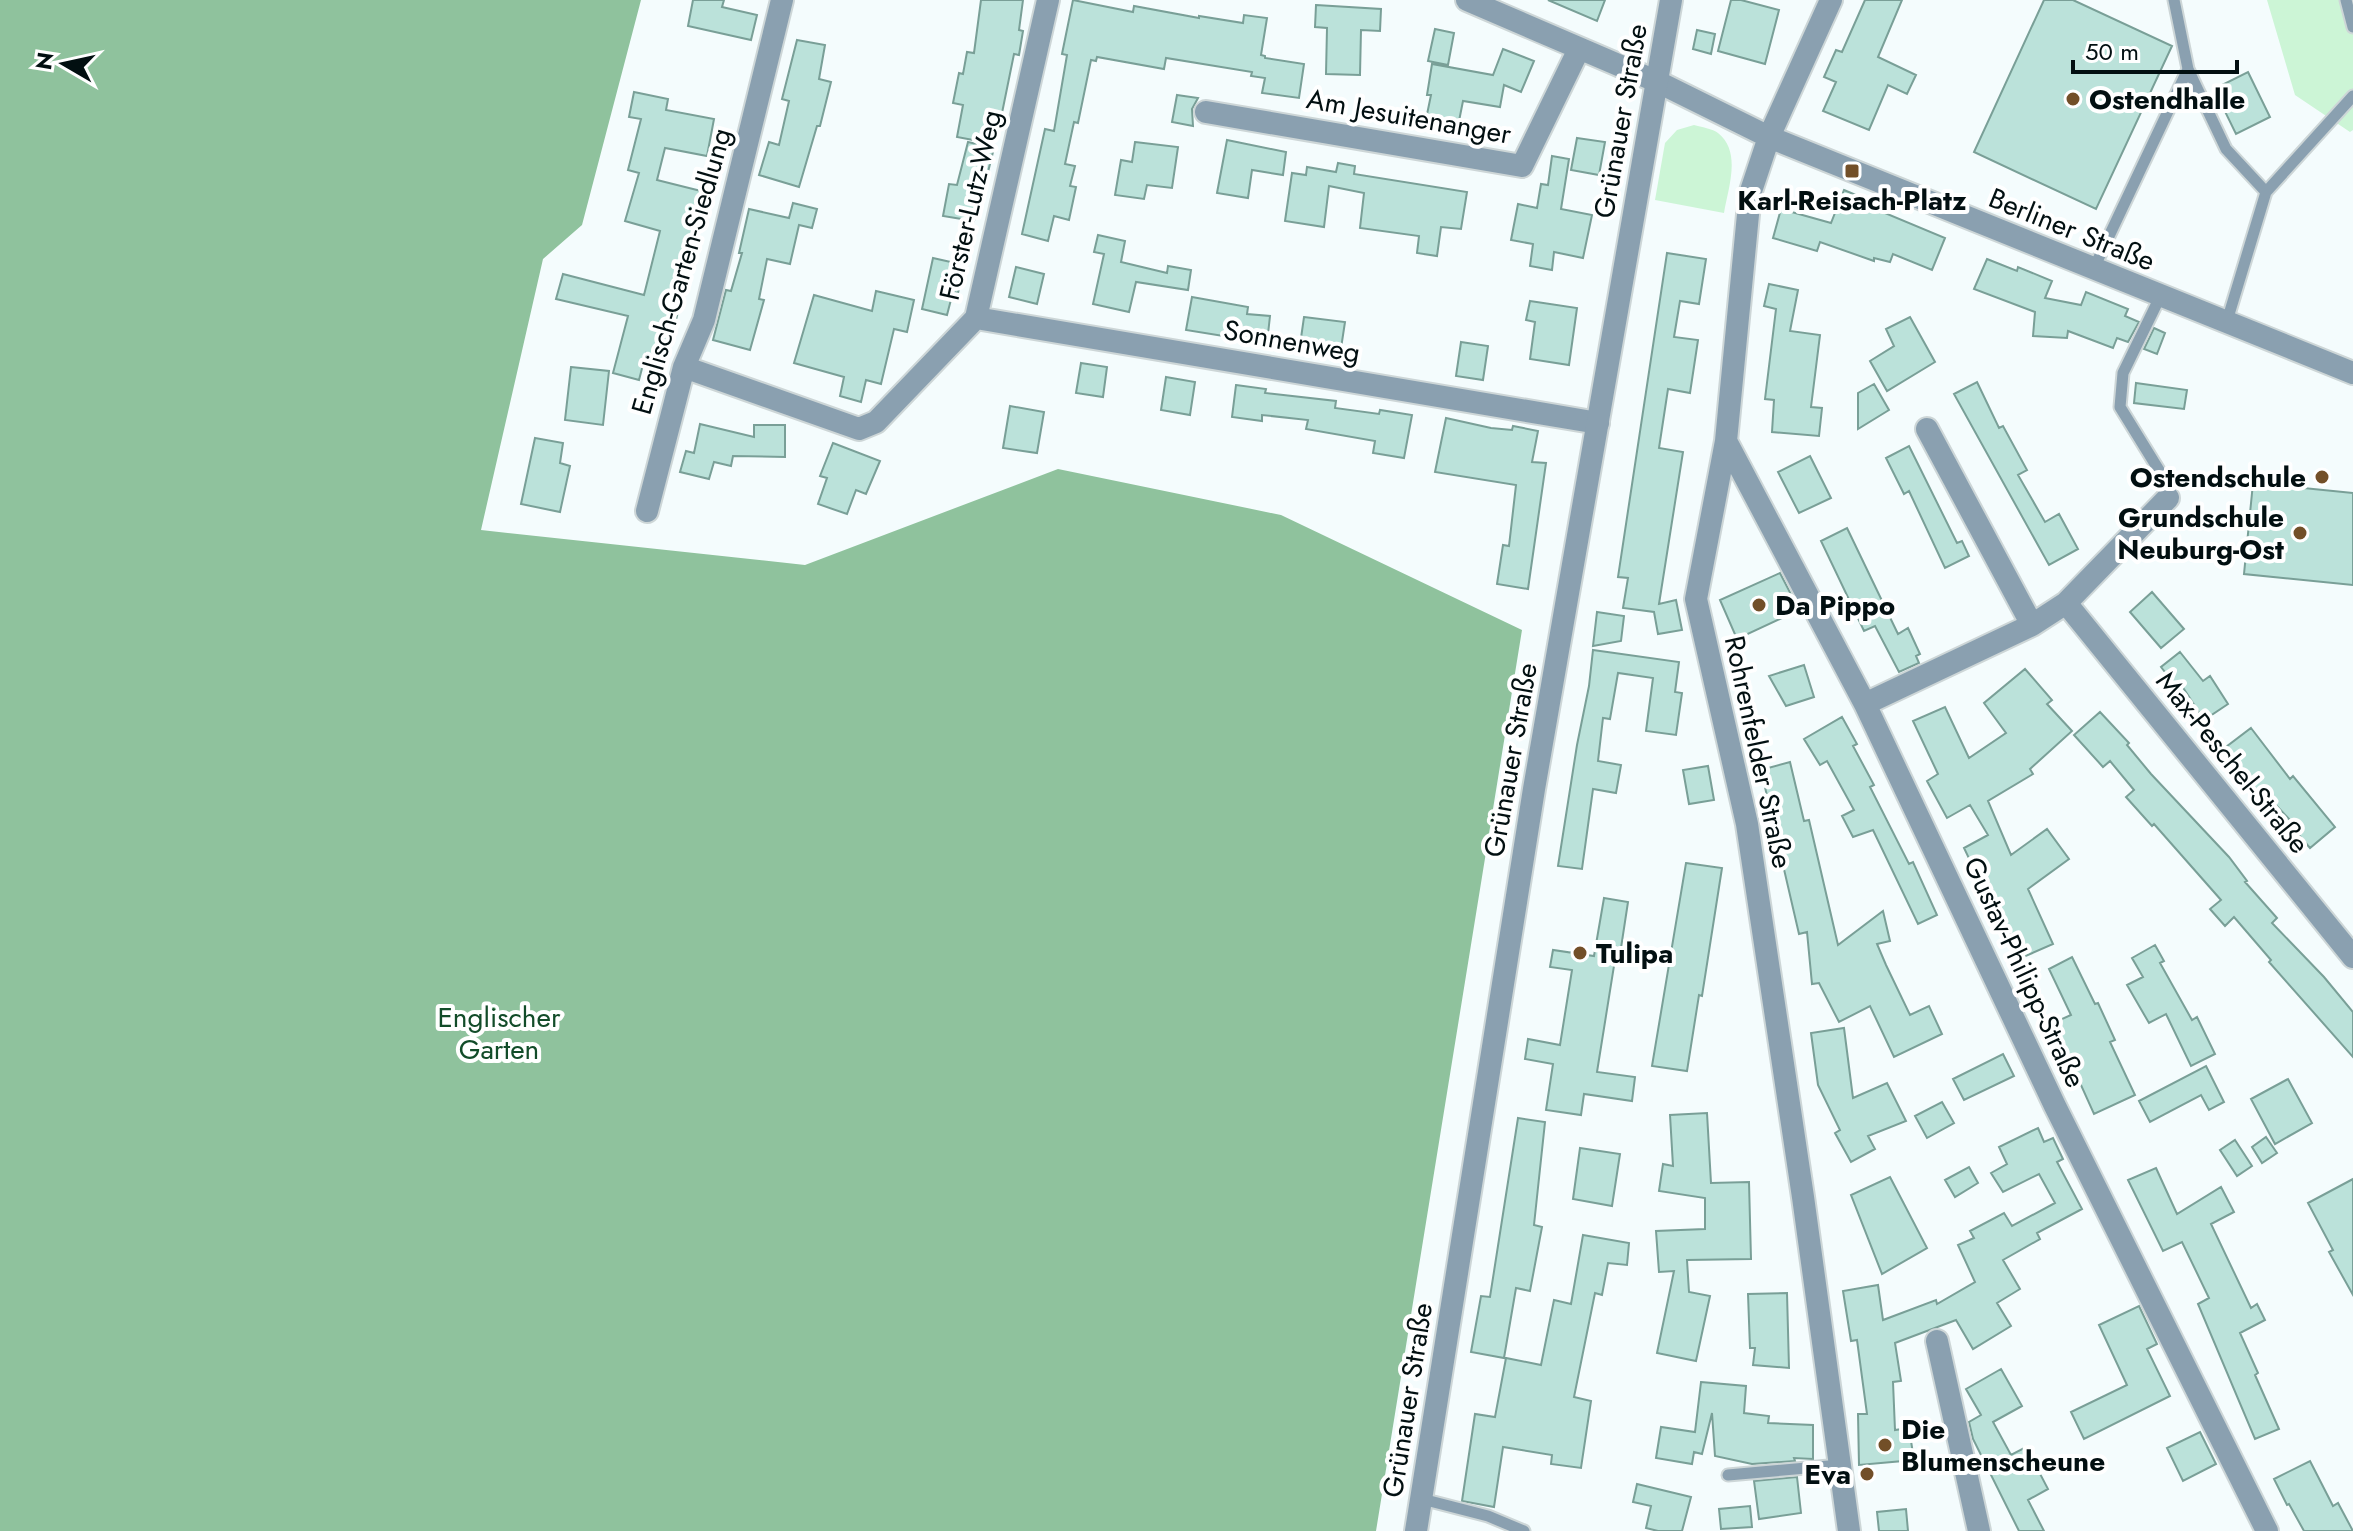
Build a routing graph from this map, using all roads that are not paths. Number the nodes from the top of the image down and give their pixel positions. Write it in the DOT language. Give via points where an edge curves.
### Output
graph roads {
  1 [pos="782,0"];
  2 [pos="1048,0"];
  3 [pos="1467,0"];
  4 [pos="1671,0"];
  5 [pos="1831,0"];
  6 [pos="2174,0"];
  7 [pos="2346,0"];
  8 [pos="2353,27"];
  9 [pos="1579,49"];
  10 [pos="2188,69"];
  11 [pos="1658,82"];
  12 [pos="2353,96"];
  13 [pos="1206,112"];
  14 [pos="1769,137"];
  15 [pos="2266,192"];
  16 [pos="2093,270"];
  17 [pos="2160,297"];
  18 [pos="976,318"];
  19 [pos="2227,321"];
  20 [pos="684,367"];
  21 [pos="2353,373"];
  22 [pos="1598,423"];
  23 [pos="1927,429"];
  24 [pos="1726,441"];
  25 [pos="2168,498"];
  26 [pos="647,511"];
  27 [pos="2066,603"];
  28 [pos="2032,625"];
  29 [pos="1865,704"];
  30 [pos="2353,957"];
  31 [pos="1937,1341"];
  32 [pos="1840,1465"];
  33 [pos="1728,1475"];
  34 [pos="1422,1499"];
  35 [pos="1416,1531"];
  36 [pos="1524,1531"];
  37 [pos="1849,1531"];
  38 [pos="1979,1531"];
  39 [pos="2267,1531"];
  1 -- 20 [label="street, Englisch-Garten-Siedlung" via="704,320"];
  2 -- 18 [label="street, Förster-Lutz-Weg"];
  3 -- 9 [label="street"];
  4 -- 11 [label="street, Grünauer Straße"];
  5 -- 14 [label="street, Rohrenfelder Straße"];
  6 -- 10 [label="lane"];
  7 -- 8 [label="lane"];
  9 -- 11 [label="street"];
  9 -- 13 [label="street, Am Jesuitenanger" via="1522,166"];
  10 -- 15 [label="lane" via="2226,149"];
  10 -- 16 [label="lane"];
  11 -- 14 [label="street"];
  11 -- 22 [label="street, Grünauer Straße"];
  12 -- 15 [label="lane"];
  14 -- 16 [label="street, Berliner Straße"];
  14 -- 24 [label="street, Rohrenfelder Straße" via="1750,194"];
  15 -- 19 [label="lane"];
  16 -- 17 [label="street, Berliner Straße"];
  17 -- 19 [label="street, Berliner Straße"];
  17 -- 25 [label="lane" via="2123,373 2120,407 2165,480"];
  18 -- 20 [label="street, Förster-Lutz-Weg" via="876,422 859,429"];
  18 -- 22 [label="street, Sonnenweg"];
  19 -- 21 [label="street, Berliner Straße"];
  20 -- 26 [label="street, Englisch-Garten-Siedlung"];
  22 -- 34 [label="street, Grünauer Straße"];
  23 -- 28 [label="street"];
  24 -- 29 [label="street, Gustav-Philipp-Straße"];
  24 -- 32 [label="street, Rohrenfelder Straße" via="1696,599 1747,824"];
  25 -- 27 [label="street"];
  27 -- 28 [label="street"];
  27 -- 30 [label="street, Max-Peschel-Straße"];
  28 -- 29 [label="street"];
  29 -- 39 [label="street, Gustav-Philipp-Straße" via="2055,1106"];
  31 -- 38 [label="street"];
  32 -- 33 [label="lane"];
  32 -- 37 [label="street, Rohrenfelder Straße"];
  34 -- 35 [label="street, Grünauer Straße"];
  34 -- 36 [label="lane"];
}
